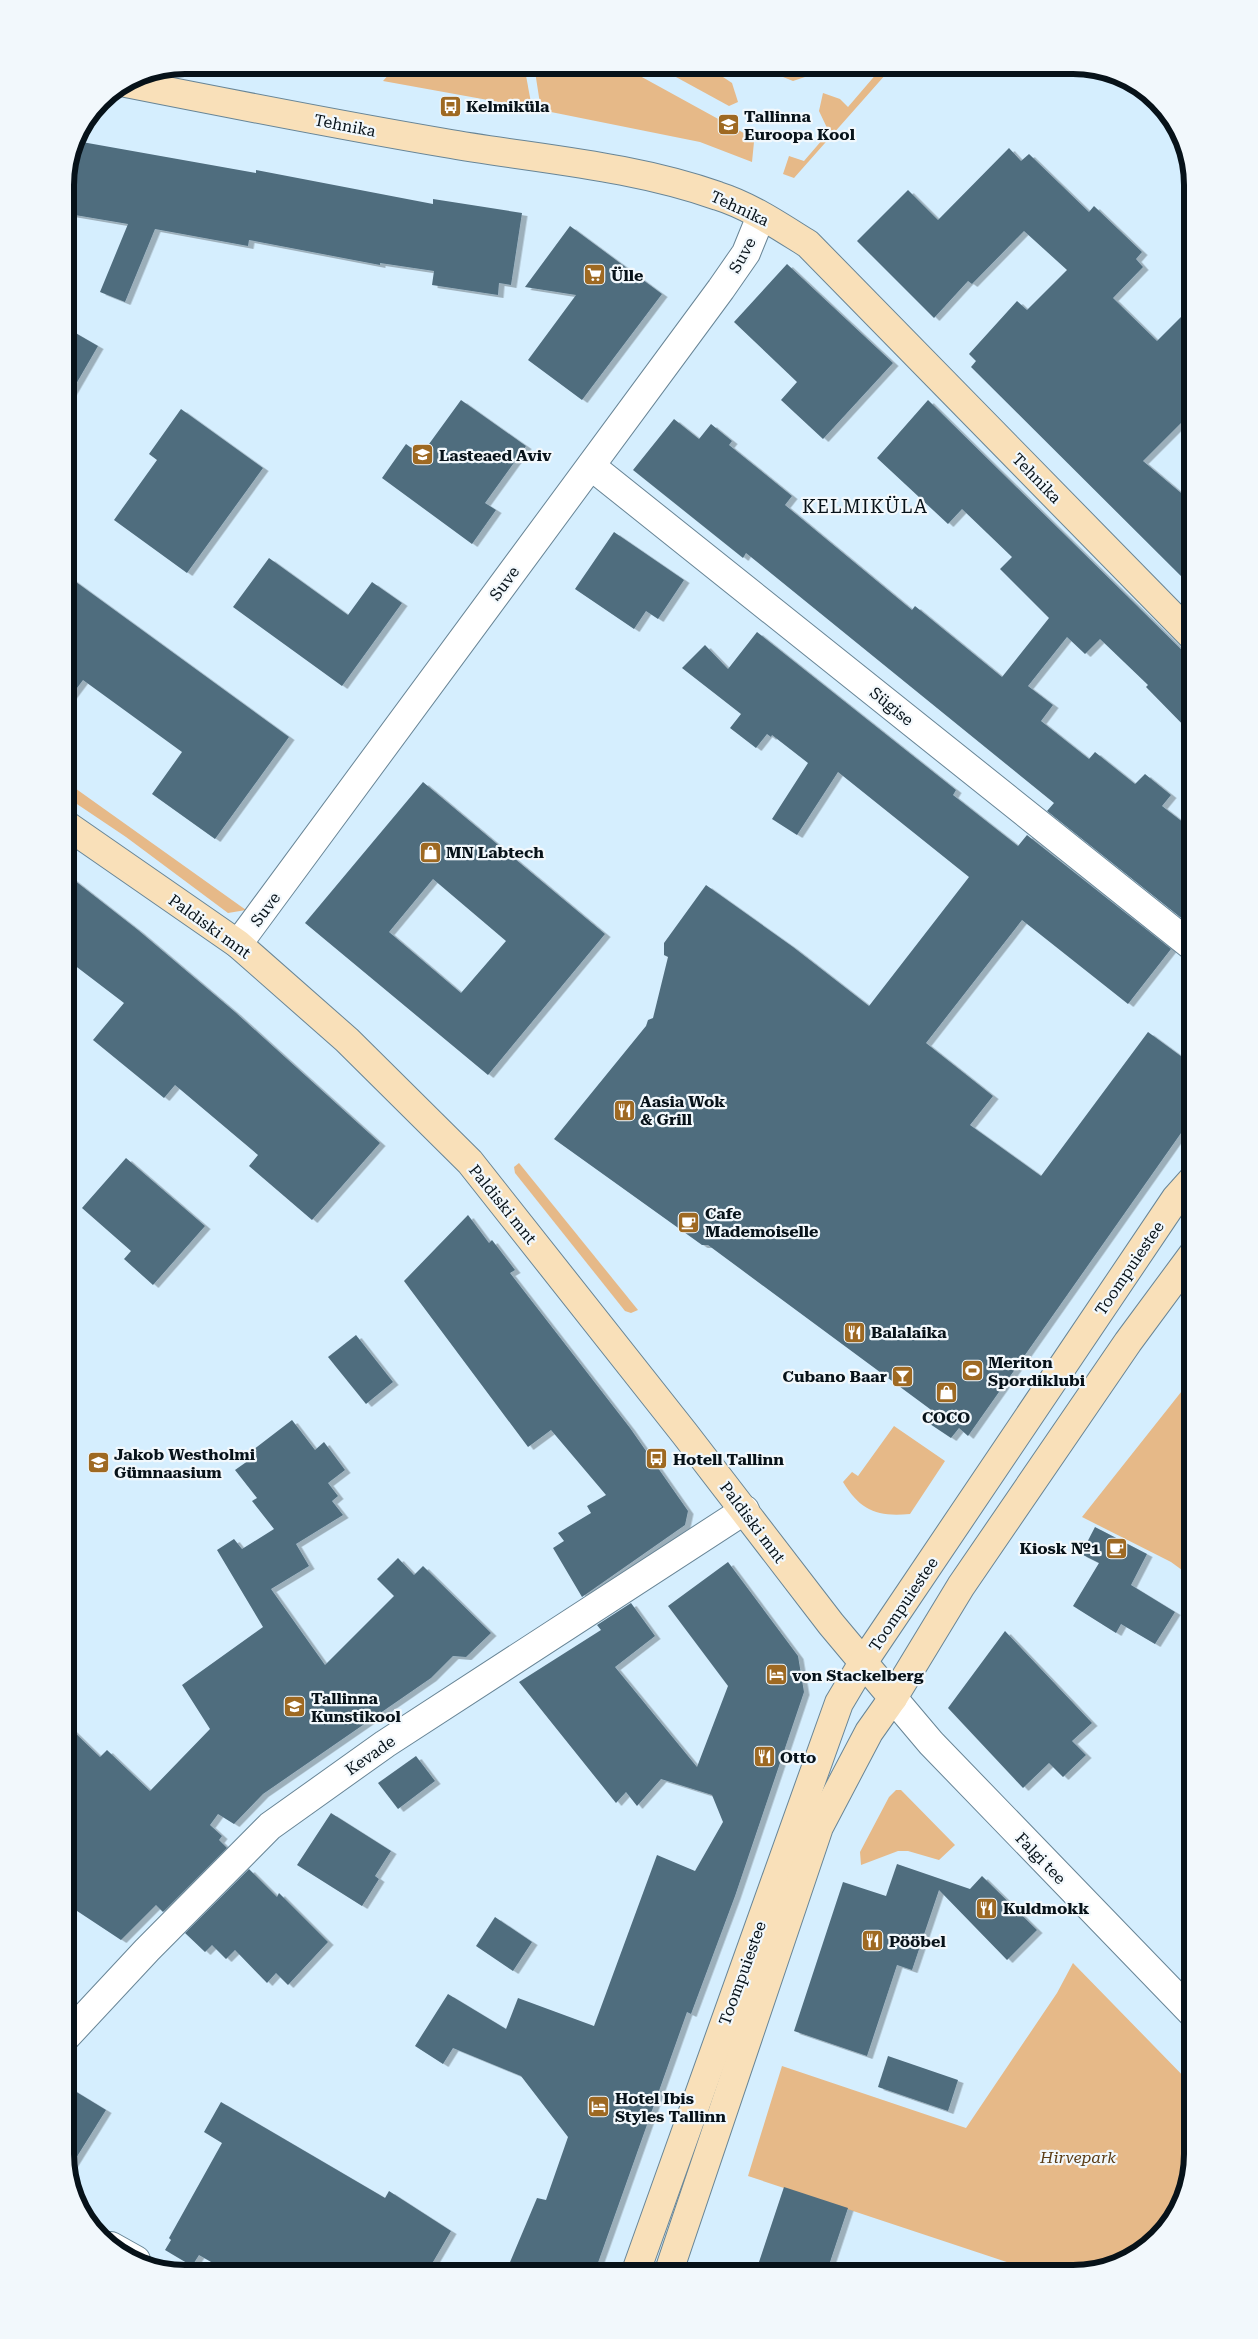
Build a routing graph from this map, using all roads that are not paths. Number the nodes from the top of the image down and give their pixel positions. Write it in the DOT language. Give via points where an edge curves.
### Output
graph roads {
  1 [pos="136,85"];
  2 [pos="762,216"];
  3 [pos="591,466"];
  4 [pos="1184,628"];
  5 [pos="74,830"];
  6 [pos="1184,940"];
  7 [pos="238,944"];
  8 [pos="1184,1189"];
  9 [pos="1184,1266"];
  10 [pos="745,1510"];
  11 [pos="864,1661"];
  12 [pos="894,1698"];
  13 [pos="1184,2005"];
  14 [pos="74,2028"];
  15 [pos="638,2265"];
  16 [pos="671,2265"];
  1 -- 2 [label="main road, Tehnika" via="445,143 623,170 720,196"];
  2 -- 3 [label="street, Suve" via="741,260"];
  2 -- 4 [label="main road, Tehnika" via="808,244"];
  3 -- 6 [label="street, Sügise"];
  3 -- 7 [label="street, Suve"];
  5 -- 7 [label="main road, Paldiski mnt"];
  7 -- 10 [label="main road, Paldiski mnt" via="347,1040 470,1162"];
  8 -- 11 [label="main road, Toompuiestee"];
  9 -- 12 [label="main road, Toompuiestee" via="1128,1342 962,1586"];
  10 -- 11 [label="main road, Paldiski mnt" via="831,1624"];
  10 -- 14 [label="street, Kevade" via="386,1744 270,1826"];
  11 -- 12 [label="main road, Paldiski mnt"];
  11 -- 15 [label="main road, Toompuiestee" via="839,1703"];
  12 -- 13 [label="street, Falgi tee" via="931,1743"];
  12 -- 16 [label="main road, Toompuiestee" via="869,1732 819,1827"];
}
